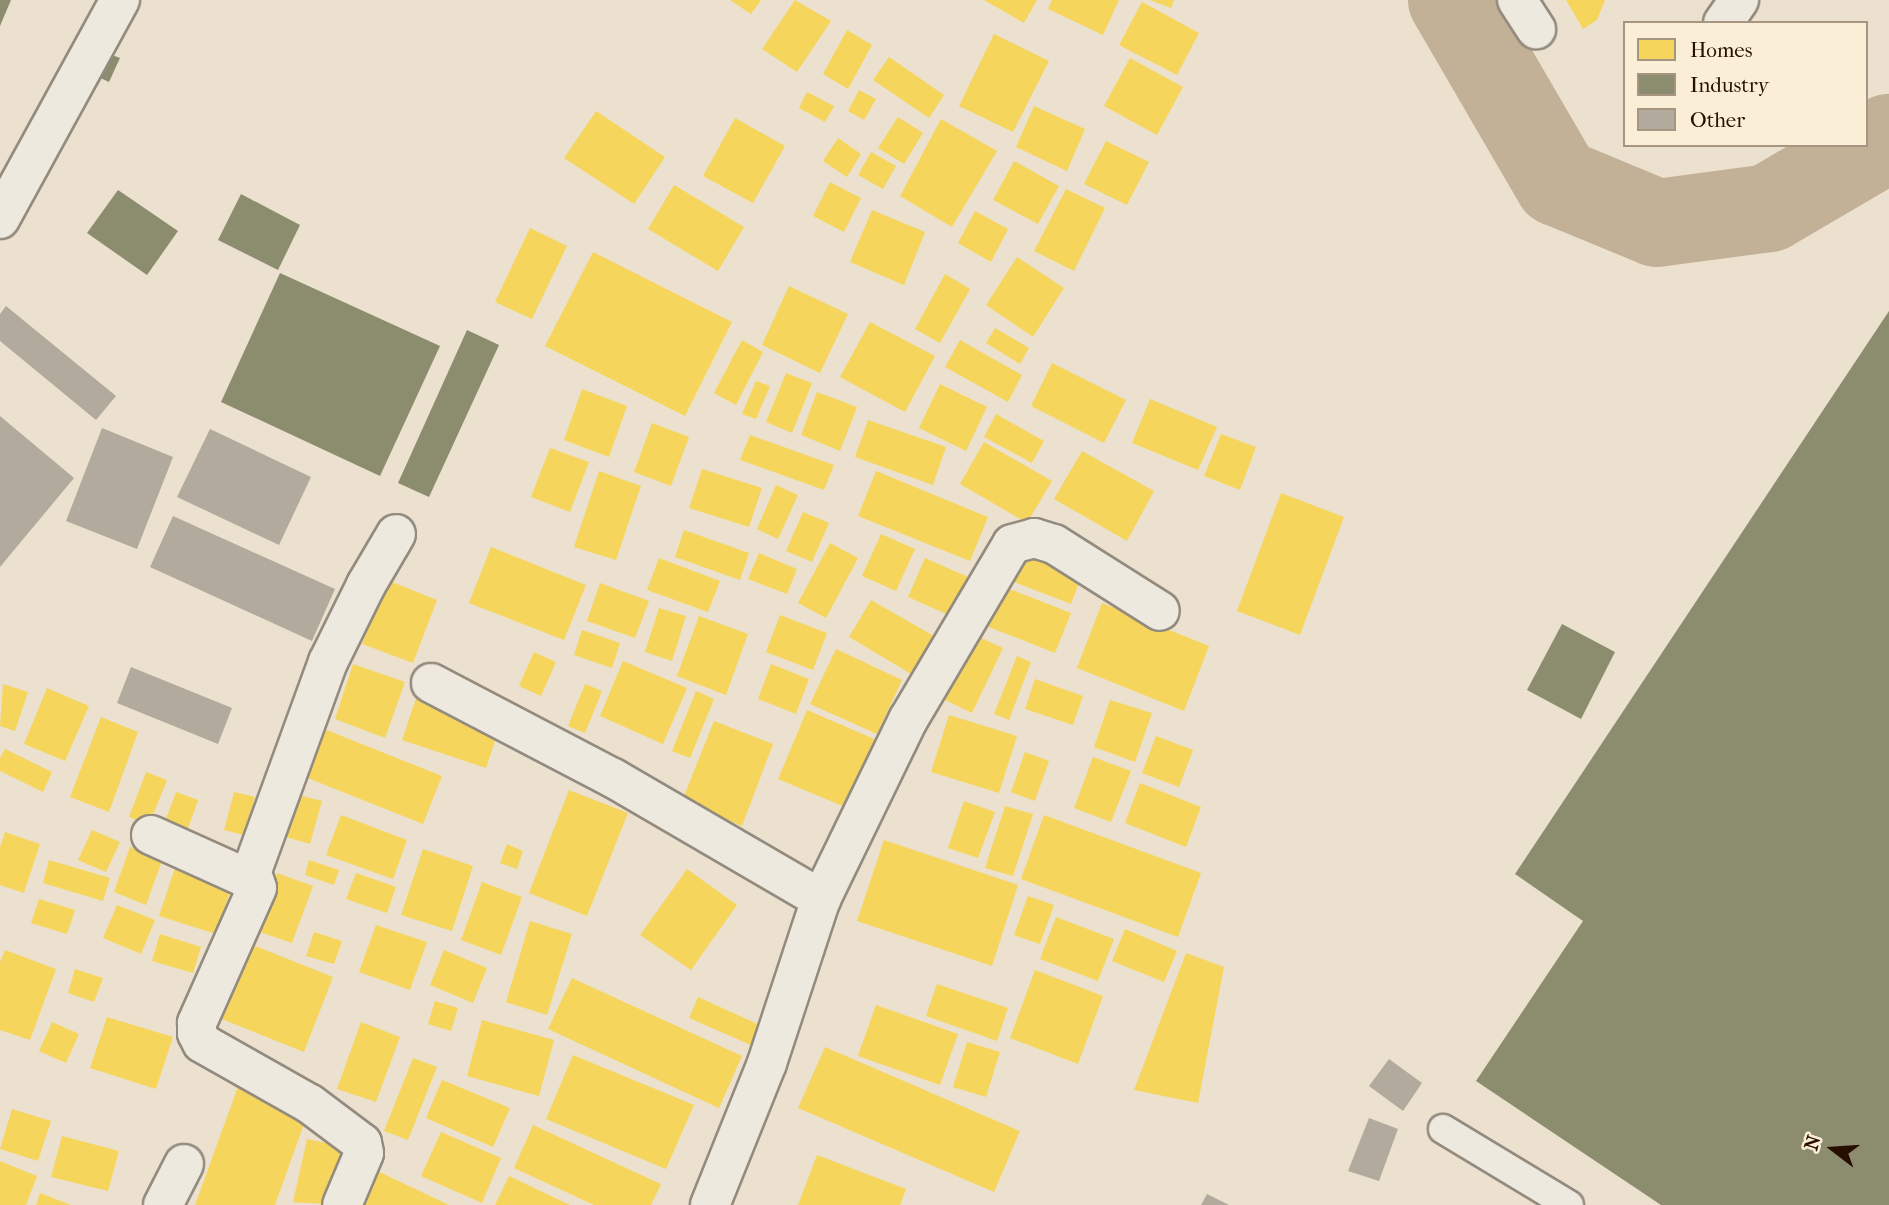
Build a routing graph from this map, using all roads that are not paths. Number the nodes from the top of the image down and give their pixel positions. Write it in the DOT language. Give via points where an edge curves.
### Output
graph roads {
  1 [pos="120,0"];
  2 [pos="1739,0"];
  3 [pos="1724,21"];
  4 [pos="0,219"];
  5 [pos="396,534"];
  6 [pos="1160,611"];
  7 [pos="431,683"];
  8 [pos="151,835"];
  9 [pos="249,879"];
  10 [pos="821,899"];
  11 [pos="1443,1129"];
  12 [pos="184,1164"];
  13 [pos="163,1205"];
  14 [pos="342,1205"];
  15 [pos="710,1205"];
  16 [pos="1569,1205"];
  1 -- 4 [label="street"];
  2 -- 3 [label="street"];
  5 -- 9 [label="street" via="328,662"];
  6 -- 10 [label="street" via="1054,544 1034,538 1012,544 908,720"];
  7 -- 10 [label="street" via="612,778"];
  8 -- 9 [label="street"];
  9 -- 14 [label="street" via="257,888 197,1033 202,1043 310,1104 362,1143 364,1153"];
  10 -- 15 [label="street" via="767,1063"];
  11 -- 16 [label="lane"];
  12 -- 13 [label="street"];
}
